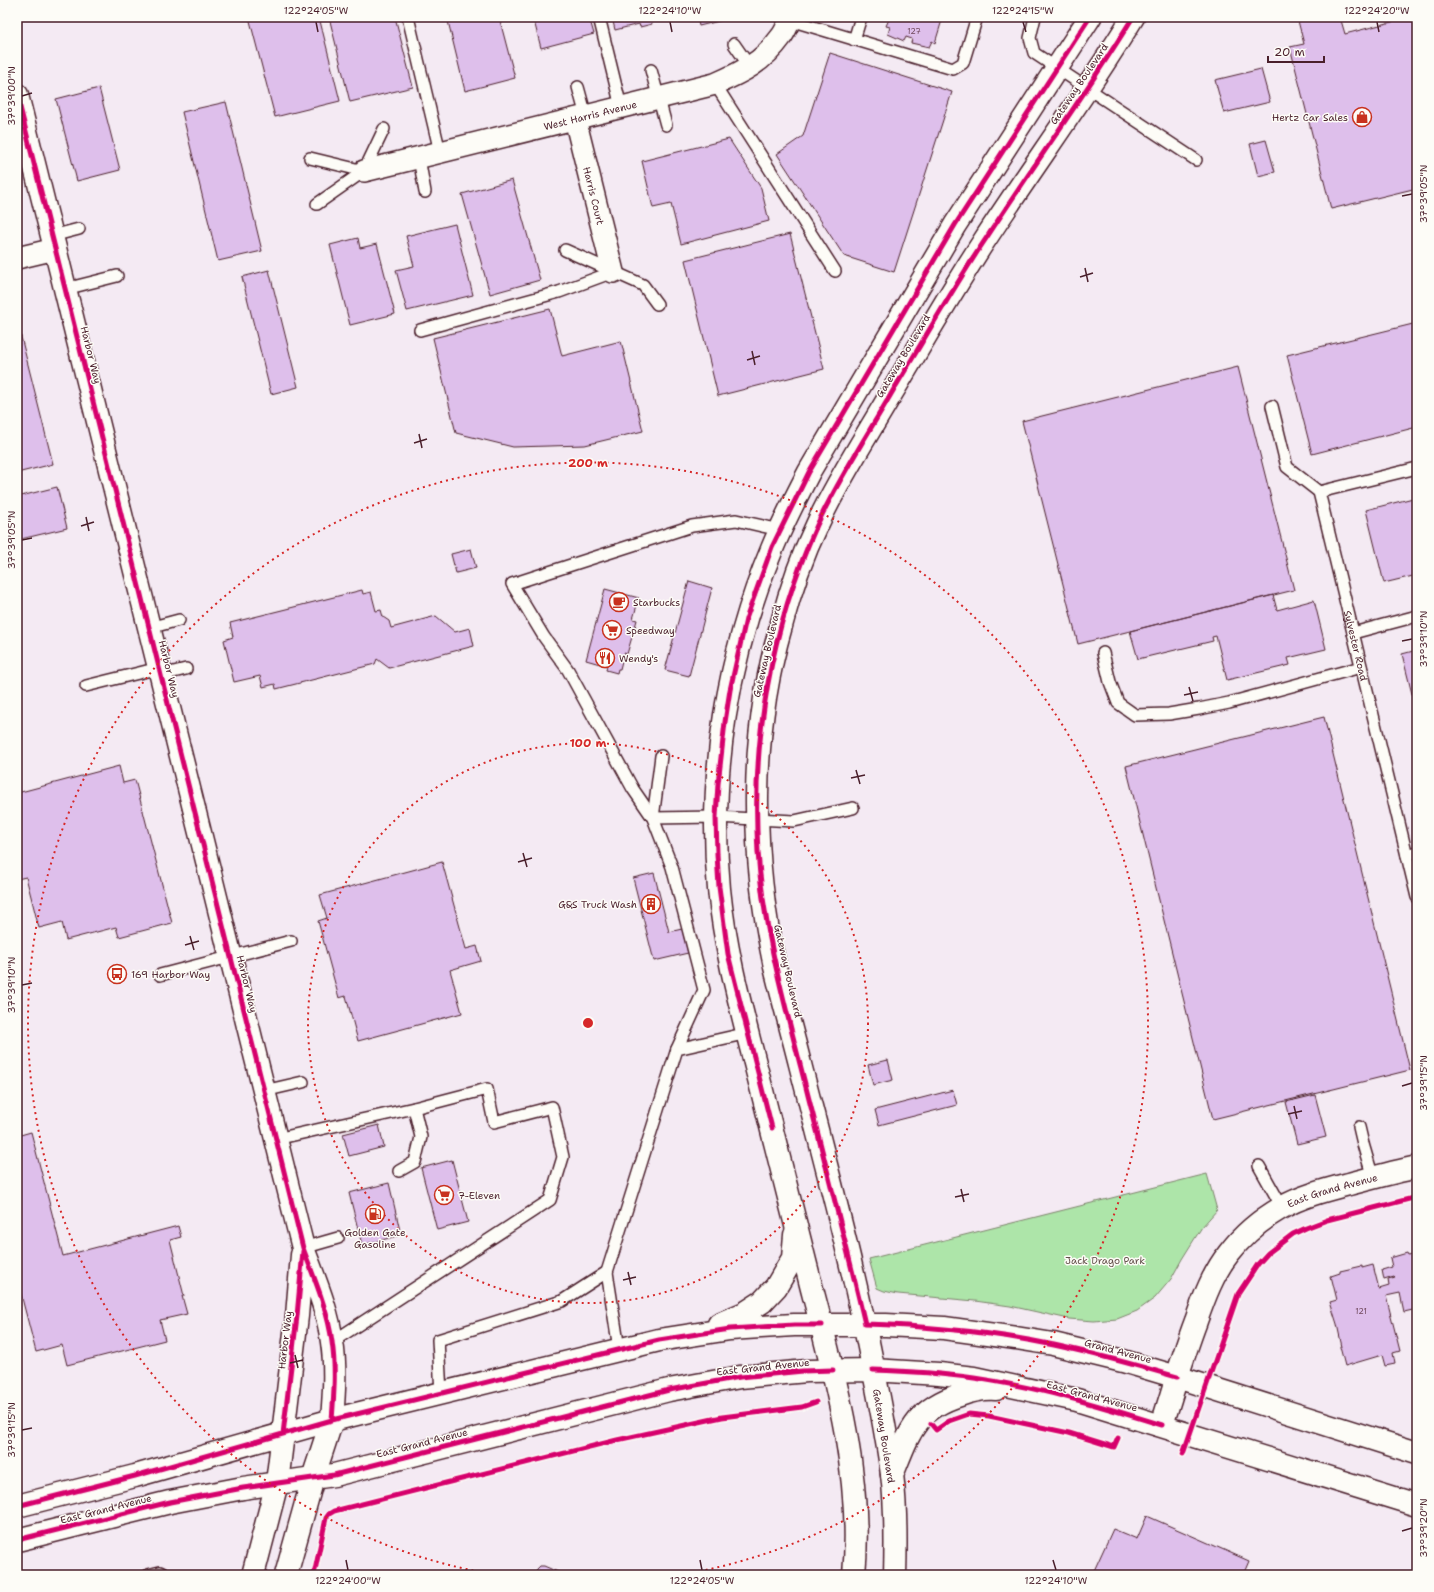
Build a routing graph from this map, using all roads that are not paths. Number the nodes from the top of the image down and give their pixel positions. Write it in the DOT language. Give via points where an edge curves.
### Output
graph roads {
  1 [pos="408,17"];
  2 [pos="599,17"];
  3 [pos="861,17"];
  4 [pos="977,17"];
  5 [pos="1035,17"];
  6 [pos="1090,17"];
  7 [pos="1133,17"];
  8 [pos="791,19"];
  9 [pos="854,40"];
  10 [pos="734,44"];
  11 [pos="750,67"];
  12 [pos="1056,68"];
  13 [pos="651,70"];
  14 [pos="715,84"];
  15 [pos="578,87"];
  16 [pos="1088,89"];
  17 [pos="17,95"];
  18 [pos="658,98"];
  19 [pos="621,107"];
  20 [pos="581,117"];
  21 [pos="666,125"];
  22 [pos="384,129"];
  23 [pos="440,152"];
  24 [pos="310,158"];
  25 [pos="419,158"];
  26 [pos="1196,160"];
  27 [pos="364,171"];
  28 [pos="425,192"];
  29 [pos="317,204"];
  30 [pos="79,229"];
  31 [pos="53,242"];
  32 [pos="565,250"];
  33 [pos="17,258"];
  34 [pos="613,272"];
  35 [pos="835,272"];
  36 [pos="117,276"];
  37 [pos="65,288"];
  38 [pos="656,304"];
  39 [pos="420,330"];
  40 [pos="1272,406"];
  41 [pos="1417,468"];
  42 [pos="1319,492"];
  43 [pos="780,530"];
  44 [pos="1417,616"];
  45 [pos="179,620"];
  46 [pos="149,628"];
  47 [pos="1353,634"];
  48 [pos="1103,653"];
  49 [pos="1361,667"];
  50 [pos="186,669"];
  51 [pos="160,671"];
  52 [pos="86,686"];
  53 [pos="661,756"];
  54 [pos="853,808"];
  55 [pos="716,817"];
  56 [pos="654,818"];
  57 [pos="757,819"];
  58 [pos="1412,854"];
  59 [pos="1417,897"];
  60 [pos="291,941"];
  61 [pos="231,958"];
  62 [pos="160,975"];
  63 [pos="748,1033"];
  64 [pos="677,1049"];
  65 [pos="303,1082"];
  66 [pos="264,1091"];
  67 [pos="414,1108"];
  68 [pos="1359,1127"];
  69 [pos="276,1138"];
  70 [pos="1259,1166"];
  71 [pos="1417,1167"];
  72 [pos="399,1171"];
  73 [pos="1373,1178"];
  74 [pos="1282,1207"];
  75 [pos="792,1210"];
  76 [pos="338,1238"];
  77 [pos="303,1248"];
  78 [pos="607,1272"];
  79 [pos="865,1324"];
  80 [pos="822,1325"];
  81 [pos="695,1333"];
  82 [pos="332,1342"];
  83 [pos="620,1349"];
  84 [pos="833,1370"];
  85 [pos="873,1370"];
  86 [pos="1177,1377"];
  87 [pos="1021,1387"];
  88 [pos="441,1393"];
  89 [pos="332,1420"];
  90 [pos="1162,1425"];
  91 [pos="283,1434"];
  92 [pos="1417,1453"];
  93 [pos="892,1475"];
  94 [pos="313,1478"];
  95 [pos="277,1483"];
  96 [pos="1413,1503"];
  97 [pos="17,1506"];
  98 [pos="17,1540"];
  99 [pos="148,1575"];
  100 [pos="166,1575"];
  101 [pos="253,1575"];
  102 [pos="286,1575"];
  103 [pos="854,1575"];
  104 [pos="895,1575"];
  1 -- 23 [label="lane"];
  2 -- 19 [label="lane"];
  3 -- 9 [label="lane"];
  4 -- 9 [label="lane" via="962,63 953,69"];
  5 -- 12 [label="lane" via="1030,38 1034,53"];
  6 -- 12 [label="main road"];
  7 -- 16 [label="main road, Gateway Boulevard"];
  8 -- 9 [label="lane"];
  8 -- 11 [label="street, West Harris Avenue" via="782,36 765,56"];
  10 -- 11 [label="lane"];
  11 -- 14 [label="street, West Harris Avenue"];
  12 -- 16 [label="lane"];
  12 -- 43 [label="main road" via="955,225 809,472"];
  13 -- 18 [label="lane"];
  14 -- 18 [label="street, West Harris Avenue"];
  14 -- 35 [label="lane"];
  15 -- 20 [label="lane"];
  16 -- 26 [label="lane"];
  16 -- 57 [label="main road, Gateway Boulevard" via="1064,121 958,282 837,487 818,524 790,595 771,665 758,759"];
  17 -- 31 [label="main road, Harbor Way"];
  18 -- 19 [label="street, West Harris Avenue"];
  18 -- 21 [label="lane"];
  19 -- 20 [label="street, West Harris Avenue"];
  20 -- 23 [label="street, West Harris Avenue"];
  20 -- 34 [label="street, Harris Court"];
  22 -- 27 [label="lane"];
  23 -- 25 [label="street, West Harris Avenue"];
  24 -- 27 [label="lane"];
  25 -- 27 [label="street, West Harris Avenue"];
  25 -- 28 [label="lane"];
  27 -- 29 [label="lane"];
  30 -- 31 [label="lane"];
  31 -- 33 [label="street"];
  31 -- 37 [label="main road, Harbor Way"];
  32 -- 34 [label="lane"];
  34 -- 38 [label="lane" via="643,285"];
  34 -- 39 [label="lane" via="559,292"];
  36 -- 37 [label="lane"];
  37 -- 46 [label="main road, Harbor Way"];
  40 -- 42 [label="lane" via="1287,468"];
  41 -- 42 [label="lane"];
  42 -- 47 [label="lane, Sylvester Road"];
  43 -- 55 [label="main road" via="746,619 737,656 725,722"];
  43 -- 56 [label="lane" via="736,520 692,526 512,584 544,637 568,670 633,789"];
  44 -- 47 [label="lane"];
  45 -- 46 [label="lane"];
  46 -- 51 [label="main road, Harbor Way"];
  47 -- 49 [label="lane, Sylvester Road"];
  48 -- 49 [label="lane" via="1118,703 1135,715 1169,714 1199,709"];
  49 -- 58 [label="lane, Sylvester Road"];
  50 -- 51 [label="lane"];
  51 -- 52 [label="lane"];
  51 -- 61 [label="main road, Harbor Way"];
  53 -- 56 [label="lane"];
  54 -- 57 [label="lane" via="794,820"];
  55 -- 56 [label="lane"];
  55 -- 57 [label="lane"];
  55 -- 63 [label="main road" via="723,922 728,954"];
  56 -- 64 [label="lane" via="672,867 704,990"];
  57 -- 79 [label="main road, Gateway Boulevard" via="758,853 775,964"];
  58 -- 59 [label="lane, Sylvester Road"];
  60 -- 61 [label="lane"];
  61 -- 62 [label="lane"];
  61 -- 66 [label="main road, Harbor Way"];
  63 -- 64 [label="lane"];
  63 -- 75 [label="main road"];
  64 -- 78 [label="lane"];
  65 -- 66 [label="lane"];
  66 -- 69 [label="main road, Harbor Way"];
  67 -- 69 [label="lane"];
  67 -- 72 [label="lane" via="422,1137 415,1162"];
  67 -- 82 [label="lane" via="487,1089 494,1122 552,1107 563,1157 550,1200"];
  68 -- 73 [label="lane"];
  69 -- 77 [label="main road, Harbor Way"];
  70 -- 74 [label="lane"];
  71 -- 73 [label="main road, East Grand Avenue"];
  73 -- 74 [label="main road, East Grand Avenue" via="1323,1191"];
  74 -- 86 [label="main road, East Grand Avenue" via="1243,1238 1218,1271 1202,1304"];
  75 -- 80 [label="main road"];
  75 -- 81 [label="main road" via="795,1236 793,1258 776,1286 762,1302 745,1313"];
  76 -- 77 [label="lane"];
  77 -- 82 [label="main road, Harbor Way" via="326,1311"];
  77 -- 91 [label="main road, Harbor Way"];
  78 -- 83 [label="lane"];
  78 -- 88 [label="lane" via="562,1301 438,1340"];
  79 -- 80 [label="main road"];
  79 -- 85 [label="main road, Gateway Boulevard"];
  79 -- 86 [label="main road, Grand Avenue" via="944,1328 1053,1344"];
  80 -- 81 [label="main road" via="762,1326"];
  80 -- 84 [label="main road"];
  81 -- 83 [label="main road"];
  82 -- 89 [label="main road, Harbor Way" via="335,1380"];
  83 -- 88 [label="main road"];
  84 -- 85 [label="main road, East Grand Avenue"];
  84 -- 94 [label="main road, East Grand Avenue" via="740,1377 669,1390 334,1475"];
  84 -- 103 [label="main road" via="851,1473 855,1524"];
  85 -- 87 [label="main road, East Grand Avenue" via="974,1378"];
  85 -- 93 [label="main road, Gateway Boulevard"];
  86 -- 90 [label="main road, East Grand Avenue"];
  86 -- 92 [label="main road, Grand Avenue"];
  87 -- 90 [label="main road, East Grand Avenue" via="1077,1400"];
  87 -- 93 [label="main road" via="972,1391 934,1405 913,1427"];
  88 -- 89 [label="main road"];
  89 -- 91 [label="main road"];
  89 -- 94 [label="main road, Harbor Way"];
  90 -- 96 [label="main road"];
  91 -- 95 [label="main road, Harbor Way"];
  91 -- 97 [label="main road"];
  93 -- 104 [label="main road, Gateway Boulevard"];
  94 -- 95 [label="main road, East Grand Avenue"];
  94 -- 102 [label="main road, Harbor Way"];
  95 -- 98 [label="main road, East Grand Avenue" via="170,1502"];
  95 -- 101 [label="main road, Harbor Way"];
  99 -- 100 [label="lane" via="160,1572"];
}
